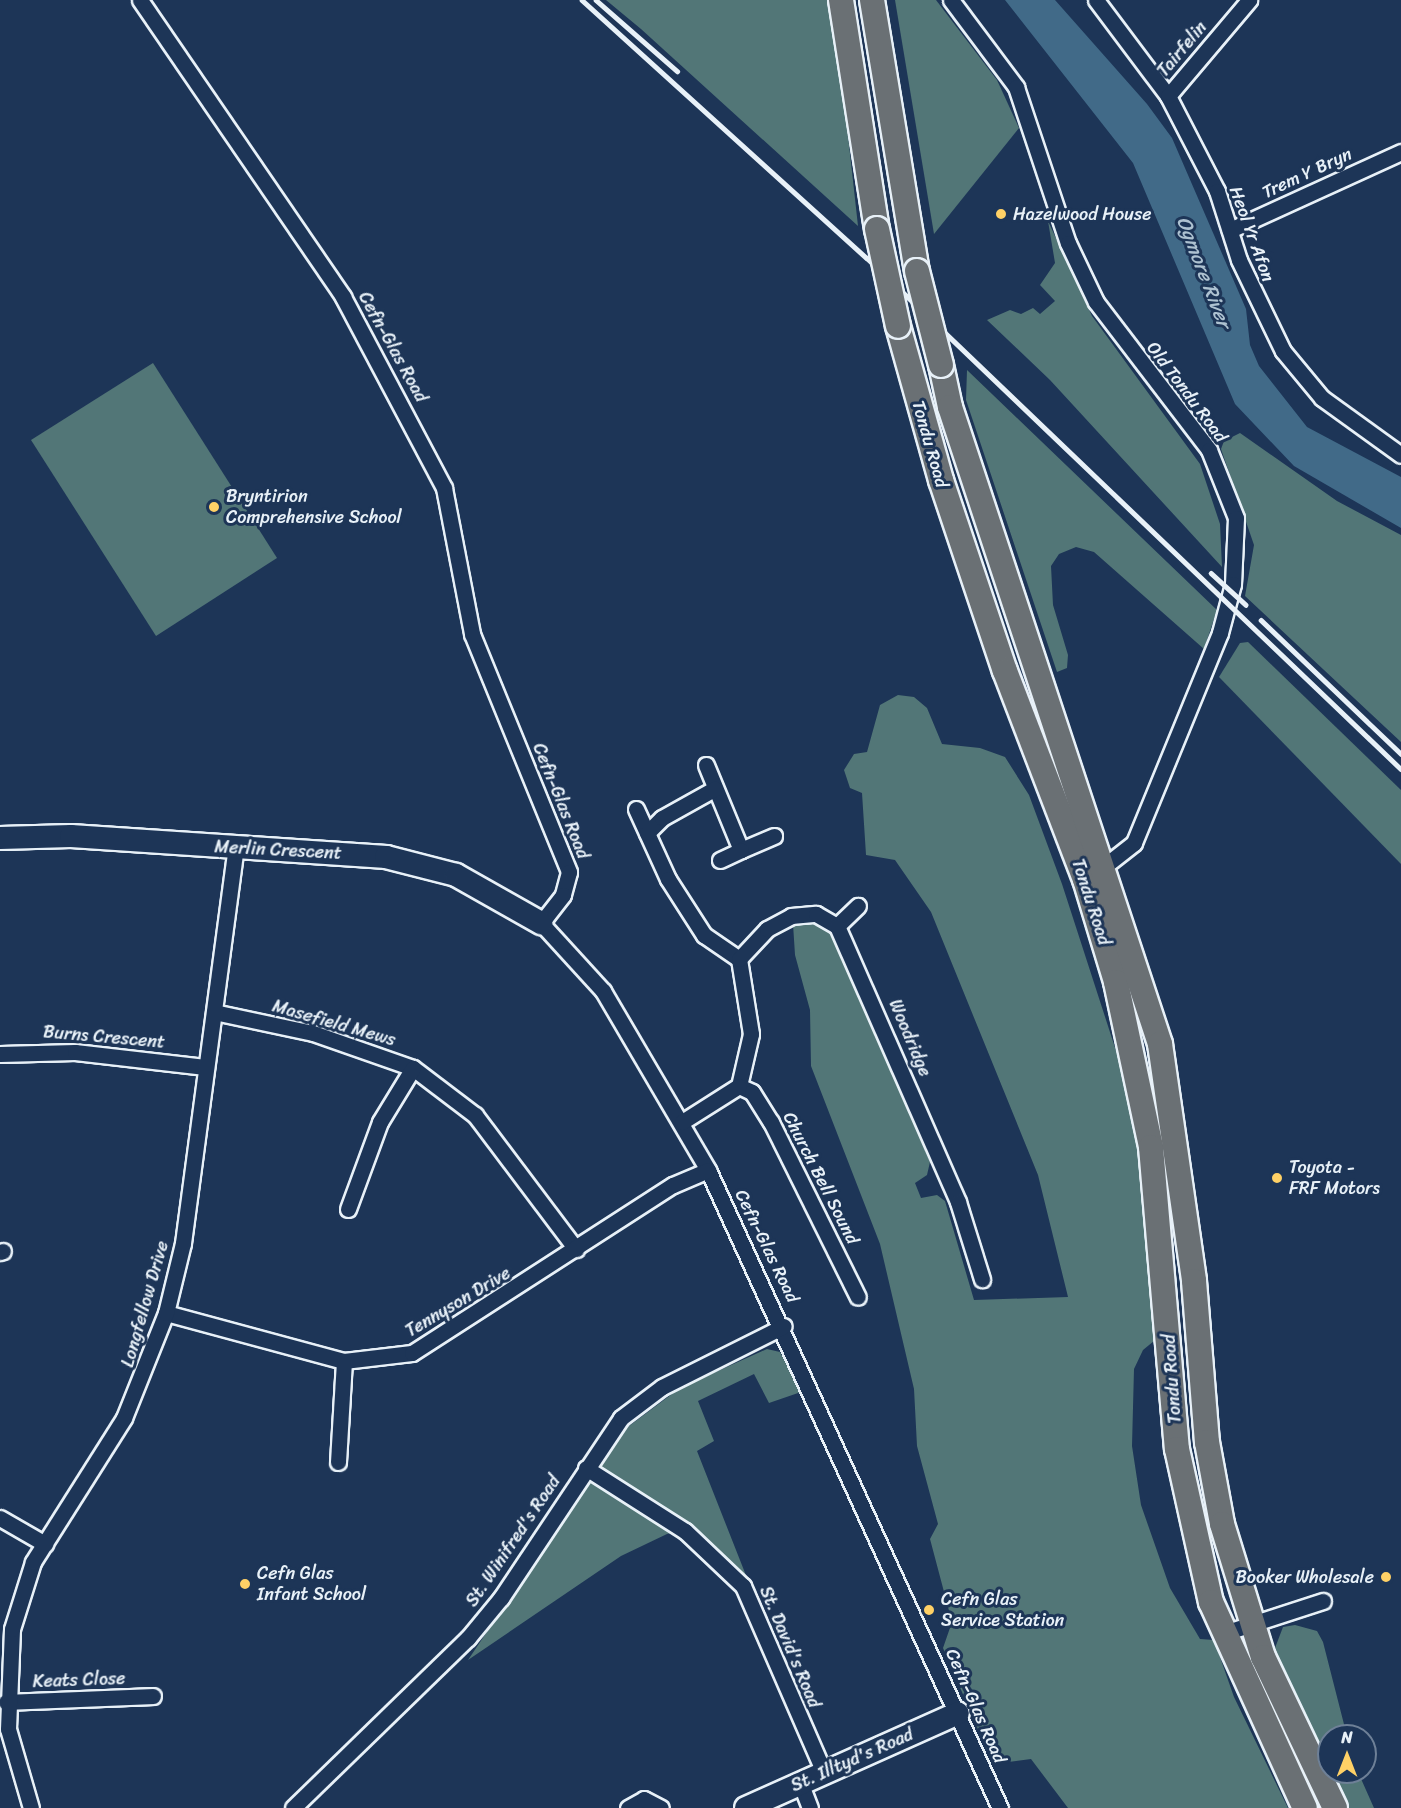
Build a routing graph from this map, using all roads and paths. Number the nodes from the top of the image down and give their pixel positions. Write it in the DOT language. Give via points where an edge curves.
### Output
graph roads {
  1 [pos="140,0"];
  2 [pos="841,0"];
  3 [pos="872,0"];
  4 [pos="951,0"];
  5 [pos="1096,0"];
  6 [pos="1249,0"];
  7 [pos="1168,96"];
  8 [pos="1401,153"];
  9 [pos="1230,230"];
  10 [pos="1401,455"];
  11 [pos="706,765"];
  12 [pos="714,789"];
  13 [pos="636,809"];
  14 [pos="647,833"];
  15 [pos="774,836"];
  16 [pos="0,838"];
  17 [pos="236,848"];
  18 [pos="741,850"];
  19 [pos="720,860"];
  20 [pos="1096,873"];
  21 [pos="858,906"];
  22 [pos="541,923"];
  23 [pos="837,926"];
  24 [pos="739,959"];
  25 [pos="214,1012"];
  26 [pos="0,1054"];
  27 [pos="206,1067"];
  28 [pos="413,1068"];
  29 [pos="740,1086"];
  30 [pos="682,1122"];
  31 [pos="708,1170"];
  32 [pos="348,1209"];
  33 [pos="576,1248"];
  34 [pos="982,1279"];
  35 [pos="858,1297"];
  36 [pos="166,1313"];
  37 [pos="784,1326"];
  38 [pos="344,1361"];
  39 [pos="338,1462"];
  40 [pos="586,1468"];
  41 [pos="0,1518"];
  42 [pos="45,1544"];
  43 [pos="1323,1601"];
  44 [pos="1253,1622"];
  45 [pos="1224,1633"];
  46 [pos="153,1696"];
  47 [pos="6,1702"];
  48 [pos="958,1713"];
  49 [pos="824,1773"];
  50 [pos="800,1782"];
  51 [pos="31,1808"];
  52 [pos="293,1808"];
  53 [pos="628,1808"];
  54 [pos="661,1808"];
  55 [pos="746,1808"];
  56 [pos="810,1808"];
  57 [pos="1000,1808"];
  58 [pos="1305,1808"];
  59 [pos="1335,1808"];
  1 -- 22 [label="street, Cefn-Glas Road" via="343,297 444,488 472,634 569,872 563,895"];
  2 -- 20 [label="main road, Tondu Road, bridge" via="877,229 898,326 948,502"];
  3 -- 20 [label="main road, Tondu Road, bridge" via="917,271 950,407"];
  4 -- 20 [label="street, Old Tondu Road" via="1016,87 1068,243 1092,295 1209,450 1236,518 1233,584 1220,633 1134,843"];
  5 -- 7 [label="street, Heol Yr Afon"];
  6 -- 7 [label="street, Tairfelin"];
  7 -- 9 [label="street, Heol Yr Afon" via="1217,190"];
  8 -- 9 [label="street, Trem Y Bryn"];
  9 -- 10 [label="street, Heol Yr Afon" via="1260,311 1283,351 1322,398"];
  11 -- 12 [label="street"];
  12 -- 14 [label="street" via="662,818"];
  12 -- 18 [label="street"];
  13 -- 14 [label="street"];
  14 -- 24 [label="street" via="668,879 704,935"];
  15 -- 18 [label="street"];
  16 -- 17 [label="street, Merlin Crescent" via="71,836"];
  17 -- 22 [label="street, Merlin Crescent" via="424,864 489,890"];
  17 -- 25 [label="street, Longfellow Drive"];
  18 -- 19 [label="street"];
  20 -- 44 [label="main road, Tondu Road" via="1166,1072 1194,1281 1207,1442 1222,1524"];
  20 -- 45 [label="main road, Tondu Road" via="1146,1115 1162,1235 1177,1449 1211,1602"];
  21 -- 23 [label="street"];
  22 -- 30 [label="street, Cefn-Glas Road" via="603,991"];
  23 -- 24 [label="street" via="816,914 791,916 767,929"];
  23 -- 34 [label="street, Woodridge" via="953,1191"];
  24 -- 29 [label="street" via="752,1034"];
  25 -- 27 [label="street, Longfellow Drive"];
  25 -- 28 [label="street, Masefield Mews" via="313,1033"];
  26 -- 27 [label="street, Burns Crescent" via="75,1052"];
  27 -- 36 [label="street, Longfellow Drive" via="183,1243"];
  28 -- 32 [label="street" via="380,1122"];
  28 -- 33 [label="street, Masefield Mews" via="475,1115"];
  29 -- 30 [label="street"];
  29 -- 35 [label="street, Church Bell Sound" via="752,1092 771,1122"];
  30 -- 31 [label="street, Cefn-Glas Road"];
  31 -- 33 [label="street, Tennyson Drive" via="673,1185"];
  31 -- 37 [label="street, Cefn-Glas Road"];
  33 -- 38 [label="street, Tennyson Drive" via="412,1353"];
  36 -- 38 [label="street, Tennyson Drive"];
  36 -- 42 [label="street, Longfellow Drive" via="124,1418"];
  37 -- 40 [label="street, St. Winifred's Road" via="663,1387 621,1418"];
  37 -- 48 [label="street, Cefn-Glas Road"];
  38 -- 39 [label="street"];
  40 -- 49 [label="street, St. David's Road" via="685,1531 743,1586"];
  40 -- 52 [label="street, St. Winifred's Road" via="501,1598 454,1654"];
  41 -- 42 [label="street"];
  42 -- 47 [label="street, Longfellow Drive" via="12,1629"];
  43 -- 44 [label="street"];
  44 -- 45 [label="street"];
  44 -- 59 [label="main road, Tondu Road" via="1285,1708"];
  45 -- 58 [label="main road, Tondu Road"];
  46 -- 47 [label="street, Keats Close"];
  47 -- 51 [label="street, Longfellow Drive"];
  48 -- 49 [label="street, St. Illtyd's Road"];
  48 -- 57 [label="street, Cefn-Glas Road"];
  49 -- 50 [label="street, St. Illtyd's Road"];
  50 -- 55 [label="street, St. Illtyd's Road"];
  50 -- 56 [label="street"];
  53 -- 54 [label="street" via="644,1799"];
}
